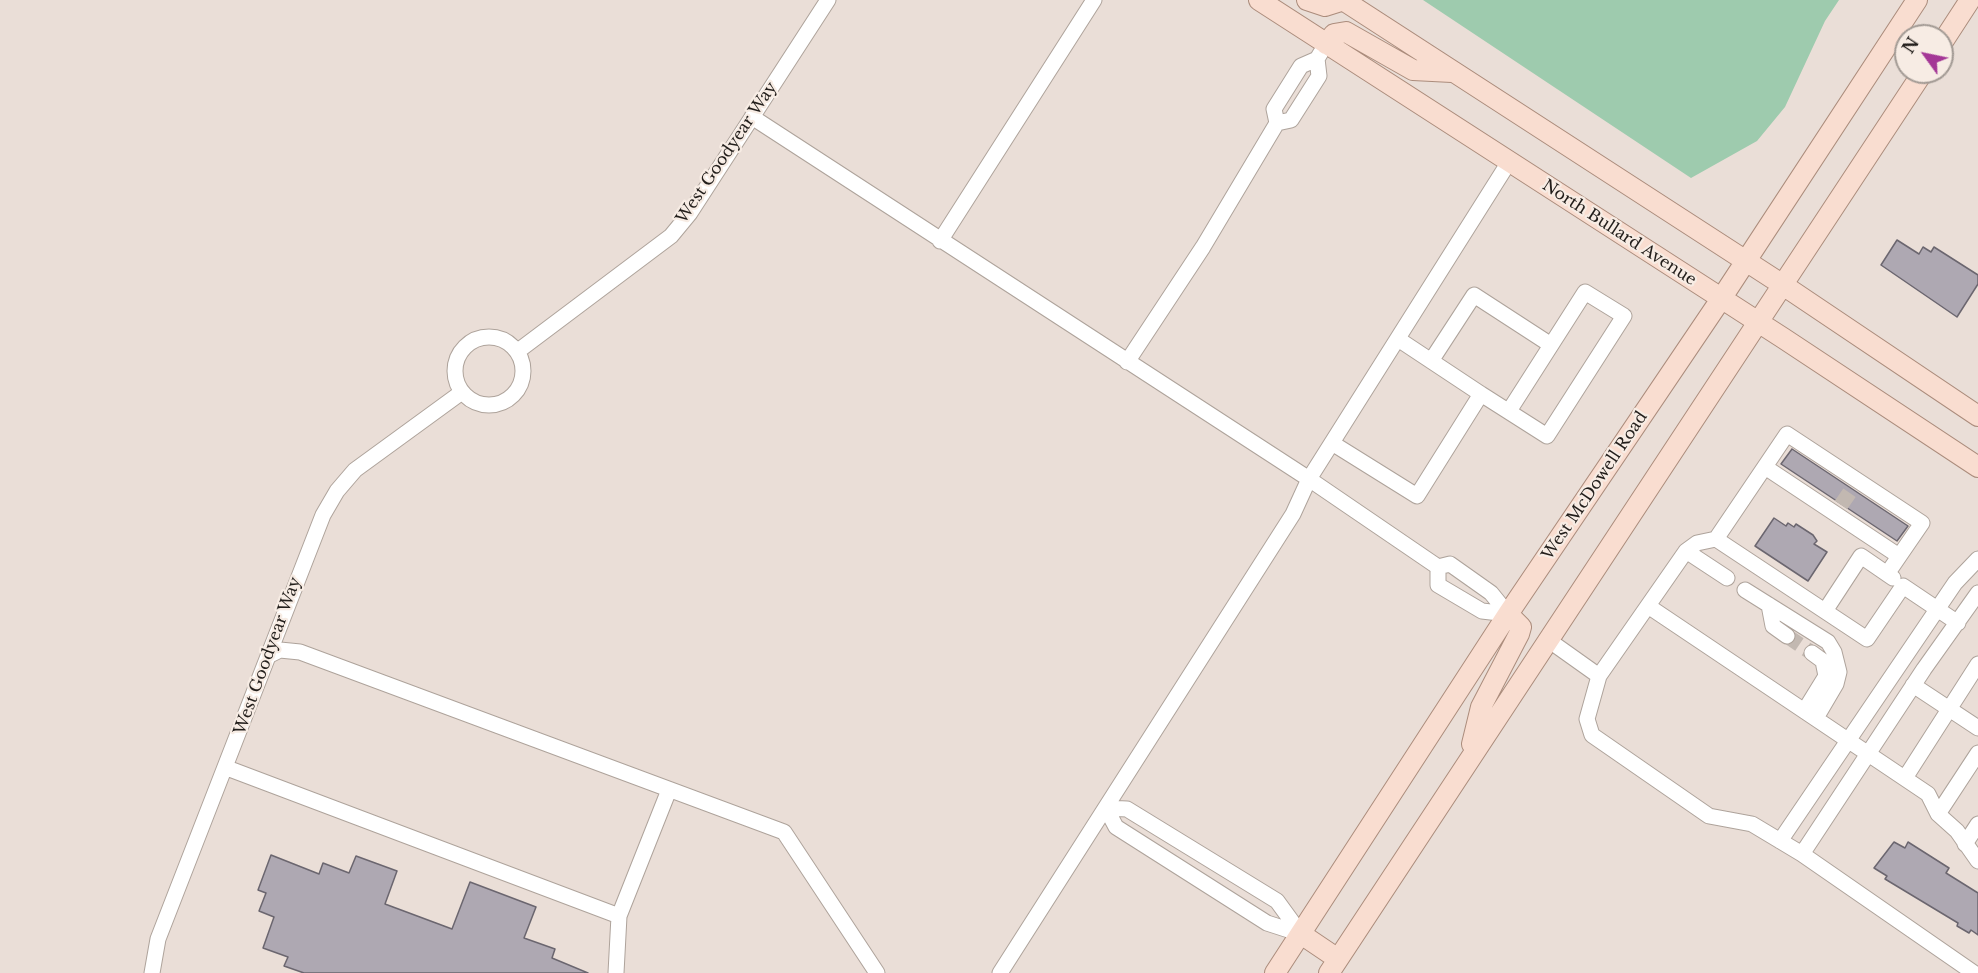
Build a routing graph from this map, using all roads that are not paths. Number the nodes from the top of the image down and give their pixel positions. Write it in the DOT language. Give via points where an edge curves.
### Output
graph roads {
  1 [pos="828,0"];
  2 [pos="1094,0"];
  3 [pos="1259,0"];
  4 [pos="1307,0"];
  5 [pos="1343,0"];
  6 [pos="1917,0"];
  7 [pos="1970,0"];
  8 [pos="1954,25"];
  9 [pos="1322,51"];
  10 [pos="1455,72"];
  11 [pos="1915,84"];
  12 [pos="752,117"];
  13 [pos="1509,162"];
  14 [pos="940,241"];
  15 [pos="1746,261"];
  16 [pos="1783,285"];
  17 [pos="1721,299"];
  18 [pos="1758,322"];
  19 [pos="1398,339"];
  20 [pos="1551,345"];
  21 [pos="518,351"];
  22 [pos="1431,361"];
  23 [pos="1127,362"];
  24 [pos="462,392"];
  25 [pos="1481,394"];
  26 [pos="1509,411"];
  27 [pos="1978,416"];
  28 [pos="1332,443"];
  29 [pos="1765,467"];
  30 [pos="1978,467"];
  31 [pos="1309,479"];
  32 [pos="1716,539"];
  33 [pos="1686,551"];
  34 [pos="1899,556"];
  35 [pos="1978,559"];
  36 [pos="1438,567"];
  37 [pos="1887,574"];
  38 [pos="1727,578"];
  39 [pos="1903,586"];
  40 [pos="1745,590"];
  41 [pos="1978,593"];
  42 [pos="1769,605"];
  43 [pos="1648,606"];
  44 [pos="1937,609"];
  45 [pos="1825,611"];
  46 [pos="1508,614"];
  47 [pos="1958,623"];
  48 [pos="1787,636"];
  49 [pos="1547,639"];
  50 [pos="1812,653"];
  51 [pos="268,656"];
  52 [pos="1978,664"];
  53 [pos="1599,676"];
  54 [pos="1913,684"];
  55 [pos="1949,708"];
  56 [pos="1810,714"];
  57 [pos="1978,728"];
  58 [pos="1848,739"];
  59 [pos="1868,752"];
  60 [pos="1978,753"];
  61 [pos="1468,758"];
  62 [pos="227,768"];
  63 [pos="1905,778"];
  64 [pos="669,790"];
  65 [pos="1106,808"];
  66 [pos="1938,814"];
  67 [pos="1978,824"];
  68 [pos="1780,841"];
  69 [pos="1965,844"];
  70 [pos="1802,854"];
  71 [pos="1978,861"];
  72 [pos="619,916"];
  73 [pos="1301,934"];
  74 [pos="1333,966"];
  75 [pos="152,973"];
  76 [pos="616,973"];
  77 [pos="877,973"];
  78 [pos="1000,973"];
  79 [pos="1275,973"];
  80 [pos="1974,973"];
  1 -- 12 [label="street, West Goodyear Way"];
  2 -- 14 [label="street"];
  3 -- 9 [label="main road, North Bullard Avenue"];
  4 -- 5 [label="main road" via="1325,6"];
  5 -- 10 [label="main road"];
  6 -- 15 [label="main road, West McDowell Road"];
  7 -- 8 [label="main road"];
  9 -- 10 [label="main road" via="1334,34 1346,32 1413,70"];
  9 -- 13 [label="main road, North Bullard Avenue"];
  9 -- 23 [label="street" via="1301,66 1274,109 1277,123 1203,248"];
  10 -- 15 [label="main road"];
  11 -- 16 [label="main road"];
  12 -- 14 [label="street"];
  12 -- 21 [label="street, West Goodyear Way" via="671,236"];
  13 -- 17 [label="main road, North Bullard Avenue"];
  13 -- 19 [label="street"];
  14 -- 23 [label="street"];
  15 -- 16 [label="main road"];
  15 -- 17 [label="main road, West McDowell Road"];
  16 -- 18 [label="main road"];
  16 -- 27 [label="main road"];
  17 -- 18 [label="main road, North Bullard Avenue"];
  17 -- 46 [label="main road, West McDowell Road"];
  18 -- 30 [label="main road, North Bullard Avenue"];
  18 -- 49 [label="main road"];
  19 -- 22 [label="street"];
  19 -- 28 [label="street"];
  20 -- 22 [label="street" via="1474,295"];
  20 -- 26 [label="street"];
  20 -- 26 [label="street" via="1585,292 1624,316 1547,436"];
  21 -- 24 [label="street" via="523,376 509,399 485,405"];
  21 -- 24 [label="street" via="495,337 477,338 469,343 455,366"];
  22 -- 25 [label="street"];
  23 -- 31 [label="street"];
  24 -- 51 [label="street, West Goodyear Way" via="355,470 337,491 323,515"];
  25 -- 26 [label="street"];
  25 -- 28 [label="street" via="1417,496"];
  28 -- 31 [label="street"];
  29 -- 32 [label="street"];
  29 -- 34 [label="street" via="1838,510"];
  29 -- 34 [label="street" via="1787,434 1855,485 1922,523"];
  31 -- 36 [label="street"];
  31 -- 65 [label="street" via="1293,514"];
  32 -- 33 [label="street" via="1697,543"];
  32 -- 45 [label="street"];
  33 -- 38 [label="street"];
  33 -- 43 [label="street"];
  34 -- 37 [label="street"];
  35 -- 44 [label="street" via="1954,583"];
  36 -- 46 [label="street" via="1450,564 1491,593"];
  36 -- 46 [label="street" via="1438,585 1482,611"];
  37 -- 39 [label="street"];
  37 -- 45 [label="street" via="1861,556"];
  39 -- 44 [label="street"];
  39 -- 45 [label="street" via="1866,639"];
  40 -- 42 [label="street"];
  41 -- 47 [label="street"];
  42 -- 48 [label="street" via="1773,626"];
  42 -- 56 [label="street" via="1828,642 1834,652 1839,672 1836,684"];
  43 -- 53 [label="street"];
  43 -- 56 [label="street"];
  44 -- 47 [label="street"];
  44 -- 58 [label="street"];
  46 -- 61 [label="main road" via="1521,627 1481,707"];
  46 -- 73 [label="main road, West McDowell Road"];
  47 -- 54 [label="street"];
  49 -- 53 [label="street"];
  49 -- 61 [label="main road"];
  50 -- 56 [label="street" via="1823,661 1826,676"];
  51 -- 62 [label="street, West Goodyear Way"];
  51 -- 64 [label="street" via="280,650 300,652"];
  52 -- 55 [label="street"];
  53 -- 68 [label="street" via="1587,719 1592,735 1709,816 1752,824"];
  54 -- 55 [label="street"];
  54 -- 59 [label="street"];
  55 -- 57 [label="street"];
  55 -- 63 [label="street"];
  56 -- 58 [label="street"];
  58 -- 59 [label="street"];
  58 -- 68 [label="street"];
  59 -- 63 [label="street"];
  59 -- 70 [label="street"];
  60 -- 66 [label="street"];
  61 -- 74 [label="main road"];
  62 -- 72 [label="street"];
  62 -- 75 [label="street, West Goodyear Way" via="158,939"];
  63 -- 66 [label="street" via="1928,794"];
  64 -- 72 [label="street"];
  64 -- 77 [label="street" via="784,832"];
  65 -- 73 [label="street" via="1116,827 1266,922"];
  65 -- 73 [label="street" via="1128,809 1277,901"];
  65 -- 78 [label="street"];
  66 -- 69 [label="street"];
  67 -- 69 [label="street"];
  68 -- 70 [label="street"];
  69 -- 71 [label="street"];
  70 -- 80 [label="street"];
  72 -- 76 [label="street"];
  73 -- 74 [label="main road"];
  73 -- 79 [label="main road, West McDowell Road"];
}
